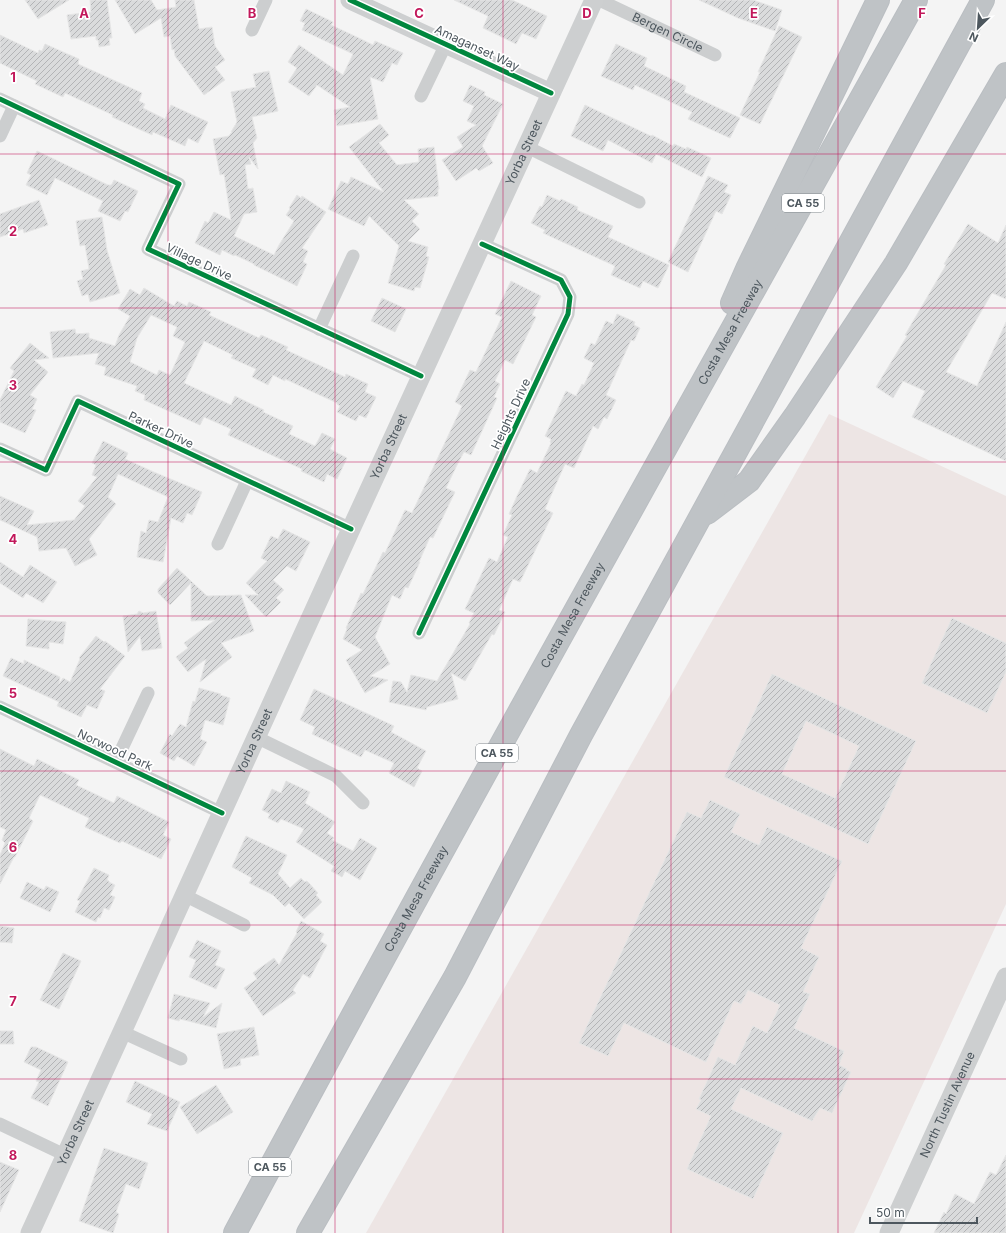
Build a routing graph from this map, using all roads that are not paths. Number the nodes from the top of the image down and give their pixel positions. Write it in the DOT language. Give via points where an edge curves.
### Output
graph roads {
  1 [pos="266,0"];
  2 [pos="350,0"];
  3 [pos="594,0"];
  4 [pos="599,0"];
  5 [pos="878,0"];
  6 [pos="916,0"];
  7 [pos="983,4"];
  8 [pos="252,30"];
  9 [pos="446,44"];
  10 [pos="715,54"];
  11 [pos="1006,74"];
  12 [pos="552,93"];
  13 [pos="421,96"];
  14 [pos="0,99"];
  15 [pos="14,106"];
  16 [pos="0,136"];
  17 [pos="527,147"];
  18 [pos="639,202"];
  19 [pos="482,244"];
  20 [pos="353,256"];
  21 [pos="319,329"];
  22 [pos="421,376"];
  23 [pos="689,406"];
  24 [pos="0,449"];
  25 [pos="247,481"];
  26 [pos="701,517"];
  27 [pos="351,529"];
  28 [pos="218,544"];
  29 [pos="419,633"];
  30 [pos="148,693"];
  31 [pos="0,707"];
  32 [pos="256,737"];
  33 [pos="116,761"];
  34 [pos="363,803"];
  35 [pos="222,812"];
  36 [pos="184,895"];
  37 [pos="244,924"];
  38 [pos="1006,977"];
  39 [pos="122,1032"];
  40 [pos="181,1059"];
  41 [pos="0,1124"];
  42 [pos="65,1155"];
  43 [pos="30,1233"];
  44 [pos="235,1233"];
  45 [pos="308,1233"];
  46 [pos="889,1233"];
  1 -- 8 [label="street"];
  2 -- 9 [label="main road, Amaganset Way"];
  3 -- 12 [label="main road, Yorba Street"];
  4 -- 10 [label="street, Bergen Circle"];
  5 -- 23 [label="highway" via="747,269"];
  6 -- 23 [label="highway, Costa Mesa Freeway / CA 55"];
  7 -- 26 [label="highway"];
  9 -- 12 [label="main road, Amaganset Way"];
  9 -- 13 [label="street, Amaganset Way"];
  11 -- 26 [label="highway" via="896,263 795,416 749,481"];
  12 -- 17 [label="main road, Yorba Street"];
  14 -- 15 [label="street, Village Drive"];
  15 -- 16 [label="street"];
  15 -- 21 [label="street, Village Drive" via="179,184 148,249"];
  17 -- 18 [label="street"];
  17 -- 19 [label="main road, Yorba Street"];
  19 -- 22 [label="main road, Yorba Street"];
  19 -- 29 [label="street, Heights Drive" via="561,280 570,297 568,314"];
  20 -- 21 [label="street"];
  21 -- 22 [label="street, Village Drive"];
  22 -- 27 [label="main road, Yorba Street"];
  23 -- 44 [label="highway, Costa Mesa Freeway / CA 55" via="391,943"];
  24 -- 25 [label="street, Parker Drive" via="46,470 78,401"];
  25 -- 27 [label="street, Parker Drive"];
  25 -- 28 [label="street"];
  26 -- 45 [label="highway" via="581,736 455,977"];
  27 -- 32 [label="main road, Yorba Street"];
  30 -- 33 [label="street"];
  31 -- 33 [label="street, Norwood Park"];
  32 -- 34 [label="street" via="336,776"];
  32 -- 35 [label="main road, Yorba Street"];
  33 -- 35 [label="street, Norwood Park"];
  35 -- 36 [label="main road, Yorba Street"];
  36 -- 37 [label="street"];
  36 -- 39 [label="main road, Yorba Street"];
  38 -- 46 [label="main road, North Tustin Avenue"];
  39 -- 40 [label="street"];
  39 -- 42 [label="main road, Yorba Street"];
  41 -- 42 [label="street"];
  42 -- 43 [label="main road, Yorba Street"];
}
